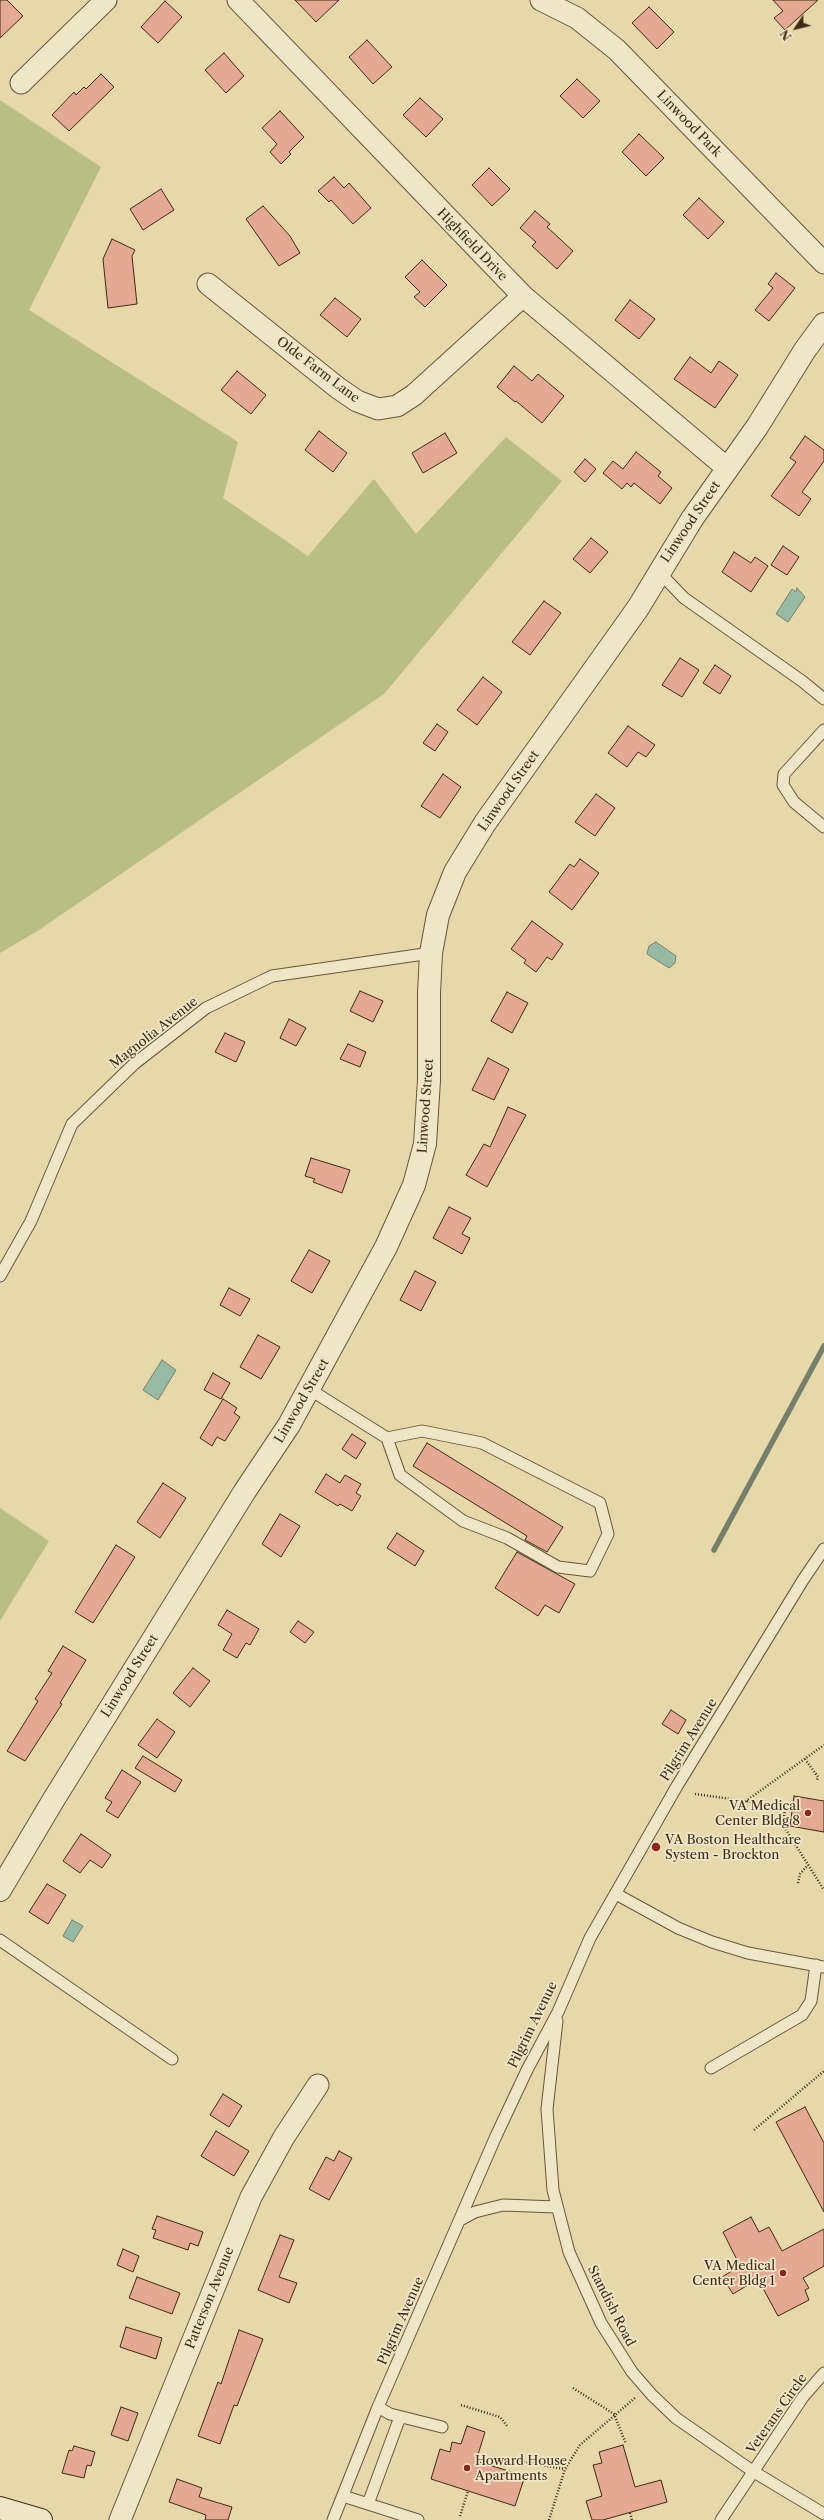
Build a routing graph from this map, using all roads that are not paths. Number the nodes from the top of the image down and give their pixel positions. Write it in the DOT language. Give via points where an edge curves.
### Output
graph roads {
  1 [pos="106,0"];
  2 [pos="238,0"];
  3 [pos="541,0"];
  4 [pos="21,82"];
  5 [pos="824,263"];
  6 [pos="208,284"];
  7 [pos="523,296"];
  8 [pos="824,324"];
  9 [pos="727,468"];
  10 [pos="658,571"];
  11 [pos="824,699"];
  12 [pos="824,730"];
  13 [pos="824,827"];
  14 [pos="431,953"];
  15 [pos="0,1276"];
  16 [pos="310,1389"];
  17 [pos="387,1438"];
  18 [pos="824,1549"];
  19 [pos="0,1890"];
  20 [pos="616,1894"];
  21 [pos="0,1940"];
  22 [pos="820,1966"];
  23 [pos="558,2012"];
  24 [pos="172,2059"];
  25 [pos="711,2068"];
  26 [pos="318,2085"];
  27 [pos="556,2207"];
  28 [pos="462,2219"];
  29 [pos="824,2373"];
  30 [pos="378,2407"];
  31 [pos="400,2418"];
  32 [pos="442,2427"];
  33 [pos="754,2472"];
  34 [pos="343,2496"];
  35 [pos="368,2504"];
  36 [pos="0,2508"];
  37 [pos="824,2514"];
  38 [pos="34,2519"];
  39 [pos="120,2520"];
  40 [pos="333,2520"];
  41 [pos="418,2520"];
  42 [pos="721,2520"];
  1 -- 4 [label="street"];
  2 -- 7 [label="street, Highfield Drive"];
  3 -- 5 [label="street, Linwood Park" via="577,18 617,50"];
  6 -- 7 [label="street, Olde Farm Lane" via="338,388 357,401 378,408 388,408 406,401"];
  7 -- 9 [label="street, Highfield Drive"];
  8 -- 9 [label="street, Linwood Street"];
  9 -- 10 [label="street, Linwood Street"];
  10 -- 11 [label="lane" via="684,598"];
  10 -- 14 [label="street, Linwood Street" via="638,608 485,823 455,872 438,915"];
  12 -- 13 [label="lane" via="784,774 783,785 794,802"];
  14 -- 15 [label="lane, Magnolia Avenue" via="272,976 206,1008 134,1064 72,1124 31,1221"];
  14 -- 16 [label="street, Linwood Street" via="429,1080 422,1164 386,1247"];
  16 -- 17 [label="lane"];
  16 -- 19 [label="street, Linwood Street"];
  17 -- 17 [label="lane" via="422,1431 482,1443 600,1503 608,1534 590,1571 558,1567 508,1538 463,1521 400,1475"];
  18 -- 20 [label="lane, Pilgrim Avenue" via="802,1580 677,1786"];
  20 -- 22 [label="lane" via="678,1928 712,1942 748,1953"];
  20 -- 23 [label="lane, Pilgrim Avenue" via="590,1938"];
  21 -- 24 [label="lane"];
  22 -- 25 [label="lane" via="811,2001 802,2016"];
  23 -- 27 [label="lane, Standish Road" via="548,2092 547,2127"];
  23 -- 28 [label="lane, Pilgrim Avenue" via="510,2105"];
  26 -- 39 [label="street, Patterson Avenue" via="268,2164 251,2197"];
  27 -- 28 [label="lane" via="503,2205 475,2212"];
  27 -- 33 [label="lane, Standish Road" via="569,2252 586,2292 607,2334 632,2372 676,2418"];
  28 -- 30 [label="lane, Pilgrim Avenue"];
  29 -- 33 [label="lane, Veterans Circle" via="803,2397"];
  30 -- 31 [label="lane"];
  30 -- 34 [label="lane, Pilgrim Avenue"];
  31 -- 32 [label="lane"];
  31 -- 35 [label="lane"];
  33 -- 37 [label="lane, Standish Road"];
  33 -- 42 [label="lane, Veterans Circle"];
  34 -- 35 [label="lane"];
  34 -- 40 [label="lane, Pilgrim Avenue"];
  35 -- 41 [label="lane"];
  36 -- 38 [label="street"];
}
